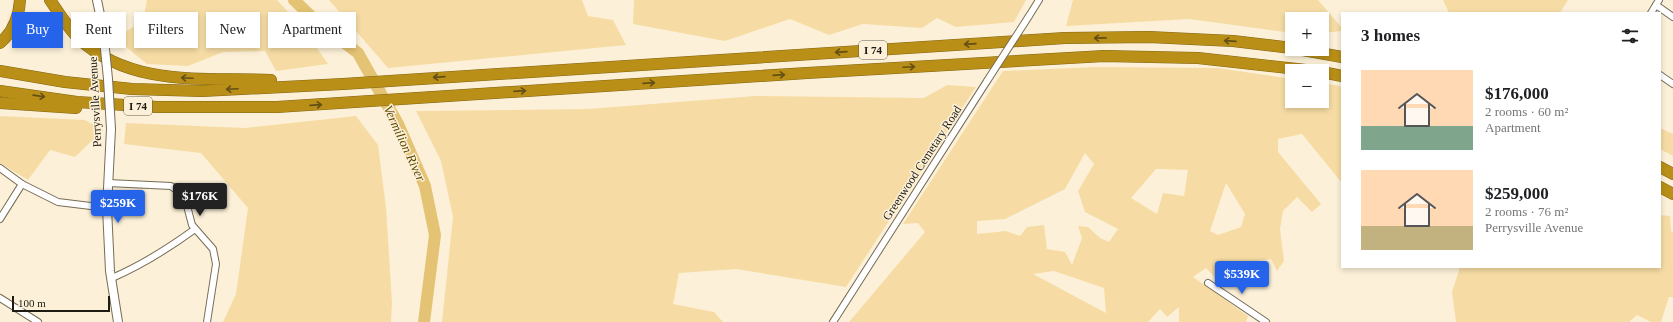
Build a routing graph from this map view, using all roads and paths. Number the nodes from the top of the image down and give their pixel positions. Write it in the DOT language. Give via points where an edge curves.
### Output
graph roads {
  1 [pos="20,0"];
  2 [pos="50,0"];
  3 [pos="97,0"];
  4 [pos="1039,0"];
  5 [pos="1657,3"];
  6 [pos="1652,12"];
  7 [pos="1673,17"];
  8 [pos="0,43"];
  9 [pos="1285,47"];
  10 [pos="1329,55"];
  11 [pos="1341,57"];
  12 [pos="1285,68"];
  13 [pos="0,72"];
  14 [pos="1329,73"];
  15 [pos="1341,76"];
  16 [pos="1661,76"];
  17 [pos="269,83"];
  18 [pos="1673,84"];
  19 [pos="0,91"];
  20 [pos="0,103"];
  21 [pos="278,108"];
  22 [pos="0,168"];
  23 [pos="1661,168"];
  24 [pos="1673,174"];
  25 [pos="108,183"];
  26 [pos="22,184"];
  27 [pos="1661,188"];
  28 [pos="1673,194"];
  29 [pos="107,208"];
  30 [pos="0,219"];
  31 [pos="196,229"];
  32 [pos="112,278"];
  33 [pos="1208,283"];
  34 [pos="0,298"];
  35 [pos="38,322"];
  36 [pos="118,322"];
  37 [pos="207,322"];
  38 [pos="833,322"];
  39 [pos="1266,322"];
  1 -- 8 [label="highway" via="18,16"];
  17 -- 2 [label="highway, one-way" via="148,74 122,66 100,56 78,38"];
  3 -- 25 [label="street, Perrysville Avenue, bridge" via="103,29 111,128"];
  4 -- 38 [label="street, Greenwood Cemetary Road, bridge"];
  5 -- 6 [label="street"];
  5 -- 7 [label="street"];
  9 -- 17 [label="highway, I 74, one-way" via="1233,41 1149,37 1065,38 343,84"];
  10 -- 11 [label="highway"];
  21 -- 12 [label="highway, I 74, one-way" via="1104,56 1198,58"];
  17 -- 13 [label="highway, I 74, one-way" via="202,90 132,88 65,82"];
  14 -- 15 [label="highway"];
  16 -- 18 [label="street"];
  19 -- 21 [label="highway, I 74, one-way" via="77,102 157,107"];
  20 -- 21 [label="highway" via="191,115"];
  22 -- 26 [label="street"];
  23 -- 24 [label="highway"];
  25 -- 29 [label="street, Perrysville Avenue"];
  25 -- 31 [label="street" via="171,186 182,194 192,225"];
  26 -- 29 [label="street" via="58,202"];
  26 -- 30 [label="street"];
  27 -- 28 [label="highway"];
  29 -- 32 [label="street, Perrysville Avenue"];
  31 -- 32 [label="street" via="166,250"];
  31 -- 37 [label="street" via="213,249 216,264"];
  32 -- 36 [label="street, Perrysville Avenue"];
  33 -- 39 [label="street"];
  34 -- 35 [label="street"];
}
